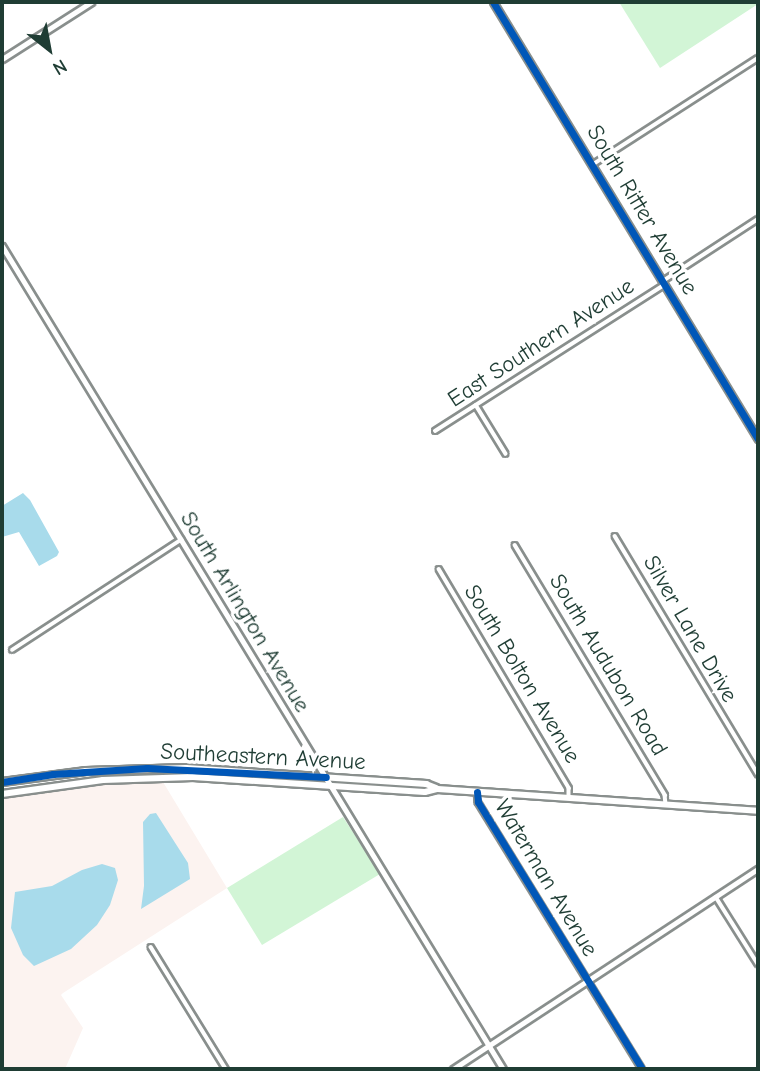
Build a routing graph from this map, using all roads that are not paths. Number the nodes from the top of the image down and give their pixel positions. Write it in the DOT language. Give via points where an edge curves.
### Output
graph roads {
  1 [pos="91,2"];
  2 [pos="493,2"];
  3 [pos="758,58"];
  4 [pos="2,59"];
  5 [pos="592,165"];
  6 [pos="758,219"];
  7 [pos="2,246"];
  8 [pos="664,282"];
  9 [pos="477,405"];
  10 [pos="435,431"];
  11 [pos="758,439"];
  12 [pos="506,454"];
  13 [pos="615,536"];
  14 [pos="181,540"];
  15 [pos="515,545"];
  16 [pos="439,569"];
  17 [pos="12,650"];
  18 [pos="758,774"];
  19 [pos="326,777"];
  20 [pos="2,782"];
  21 [pos="332,786"];
  22 [pos="437,789"];
  23 [pos="477,792"];
  24 [pos="2,794"];
  25 [pos="569,798"];
  26 [pos="666,804"];
  27 [pos="758,811"];
  28 [pos="758,869"];
  29 [pos="716,897"];
  30 [pos="151,947"];
  31 [pos="758,964"];
  32 [pos="587,981"];
  33 [pos="488,1046"];
  34 [pos="226,1069"];
  35 [pos="453,1069"];
  36 [pos="502,1069"];
  37 [pos="642,1069"];
  1 -- 4 [label="main road"];
  2 -- 5 [label="main road, South Ritter Avenue"];
  3 -- 5 [label="street"];
  5 -- 8 [label="main road, South Ritter Avenue"];
  6 -- 8 [label="street, East Southern Avenue"];
  7 -- 14 [label="main road, South Arlington Avenue"];
  8 -- 9 [label="street, East Southern Avenue"];
  8 -- 11 [label="main road, South Ritter Avenue"];
  9 -- 10 [label="street, East Southern Avenue"];
  9 -- 12 [label="street"];
  13 -- 18 [label="street, Silver Lane Drive"];
  14 -- 17 [label="street"];
  14 -- 19 [label="main road, South Arlington Avenue"];
  15 -- 26 [label="street, South Audubon Road" via="665,795"];
  16 -- 25 [label="street, South Bolton Avenue" via="569,788"];
  19 -- 20 [label="main road, Southeastern Avenue" via="147,768"];
  19 -- 21 [label="main road, South Arlington Avenue"];
  19 -- 22 [label="main road, Southeastern Avenue" via="426,784"];
  21 -- 22 [label="main road, Southeastern Avenue"];
  21 -- 24 [label="main road, Southeastern Avenue" via="156,777"];
  21 -- 33 [label="main road, South Arlington Avenue"];
  22 -- 23 [label="main road, Southeastern Avenue"];
  23 -- 25 [label="main road, Southeastern Avenue"];
  23 -- 32 [label="street, Waterman Avenue" via="478,802"];
  25 -- 26 [label="main road, Southeastern Avenue"];
  26 -- 27 [label="main road, Southeastern Avenue"];
  28 -- 29 [label="main road"];
  29 -- 31 [label="street"];
  29 -- 32 [label="main road"];
  30 -- 34 [label="street"];
  32 -- 33 [label="main road"];
  32 -- 37 [label="street"];
  33 -- 35 [label="main road"];
  33 -- 36 [label="main road, South Arlington Avenue"];
}
